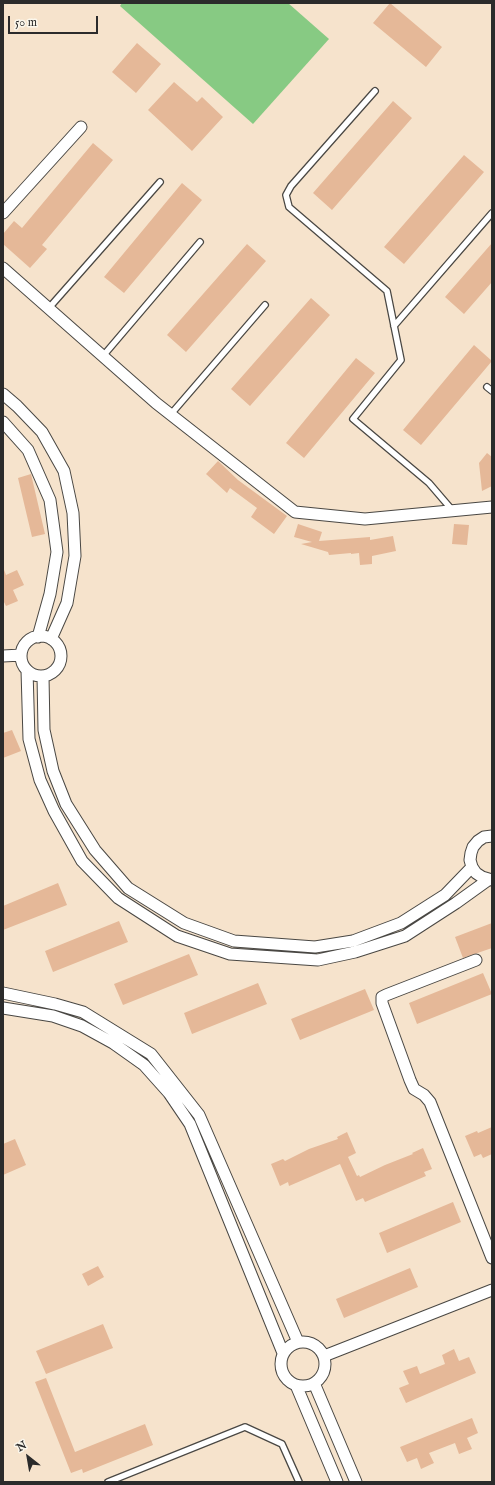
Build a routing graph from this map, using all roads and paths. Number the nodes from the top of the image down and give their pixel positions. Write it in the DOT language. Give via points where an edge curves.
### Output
graph roads {
  1 [pos="375,91"];
  2 [pos="81,127"];
  3 [pos="160,182"];
  4 [pos="3,213"];
  5 [pos="492,213"];
  6 [pos="200,242"];
  7 [pos="3,268"];
  8 [pos="265,305"];
  9 [pos="48,309"];
  10 [pos="394,326"];
  11 [pos="103,356"];
  12 [pos="3,394"];
  13 [pos="171,414"];
  14 [pos="3,422"];
  15 [pos="492,507"];
  16 [pos="453,511"];
  17 [pos="38,637"];
  18 [pos="51,639"];
  19 [pos="22,655"];
  20 [pos="3,656"];
  21 [pos="27,670"];
  22 [pos="43,676"];
  23 [pos="492,836"];
  24 [pos="472,867"];
  25 [pos="490,880"];
  26 [pos="476,960"];
  27 [pos="3,992"];
  28 [pos="3,1008"];
  29 [pos="492,1258"];
  30 [pos="492,1290"];
  31 [pos="298,1342"];
  32 [pos="283,1353"];
  33 [pos="324,1356"];
  34 [pos="314,1383"];
  35 [pos="296,1385"];
  36 [pos="108,1482"];
  37 [pos="299,1482"];
  38 [pos="337,1482"];
  39 [pos="356,1482"];
  1 -- 10 [label="lane" via="291,186 286,195 289,208 387,292"];
  2 -- 4 [label="street"];
  3 -- 9 [label="lane"];
  5 -- 10 [label="lane"];
  6 -- 11 [label="lane"];
  7 -- 9 [label="street"];
  8 -- 13 [label="lane"];
  9 -- 11 [label="street"];
  10 -- 16 [label="lane" via="401,360 353,419 429,483"];
  11 -- 13 [label="street"];
  12 -- 18 [label="street" via="42,432 64,471 73,513 76,556 66,603"];
  13 -- 16 [label="street" via="295,512 365,519"];
  14 -- 17 [label="street" via="28,450 50,500 57,552 50,594"];
  15 -- 16 [label="street"];
  17 -- 18 [label="street"];
  17 -- 19 [label="street" via="27,643"];
  18 -- 22 [label="street" via="59,648 61,661 54,671"];
  19 -- 20 [label="street"];
  19 -- 21 [label="street"];
  21 -- 22 [label="street"];
  21 -- 25 [label="street" via="30,739 40,780 82,861 118,898 177,936 230,954 318,960 355,952 405,936"];
  22 -- 24 [label="street" via="44,730 53,771 66,804 95,850 128,888 184,924 234,941 315,947 353,941 400,923 445,895"];
  23 -- 24 [label="street" via="484,837 473,847 470,860"];
  24 -- 25 [label="street" via="476,873"];
  26 -- 29 [label="street" via="386,995 382,997 382,1003 414,1089 430,1102"];
  27 -- 31 [label="street" via="84,1012 151,1054 199,1115"];
  28 -- 32 [label="street" via="53,1016 82,1026 144,1065 169,1093 190,1124"];
  30 -- 33 [label="street"];
  31 -- 32 [label="street"];
  31 -- 33 [label="street" via="310,1342"];
  32 -- 35 [label="street" via="282,1373"];
  33 -- 34 [label="street" via="324,1372"];
  34 -- 35 [label="street"];
  34 -- 39 [label="street"];
  35 -- 38 [label="street"];
  36 -- 37 [label="lane" via="245,1427 282,1444"];
}
